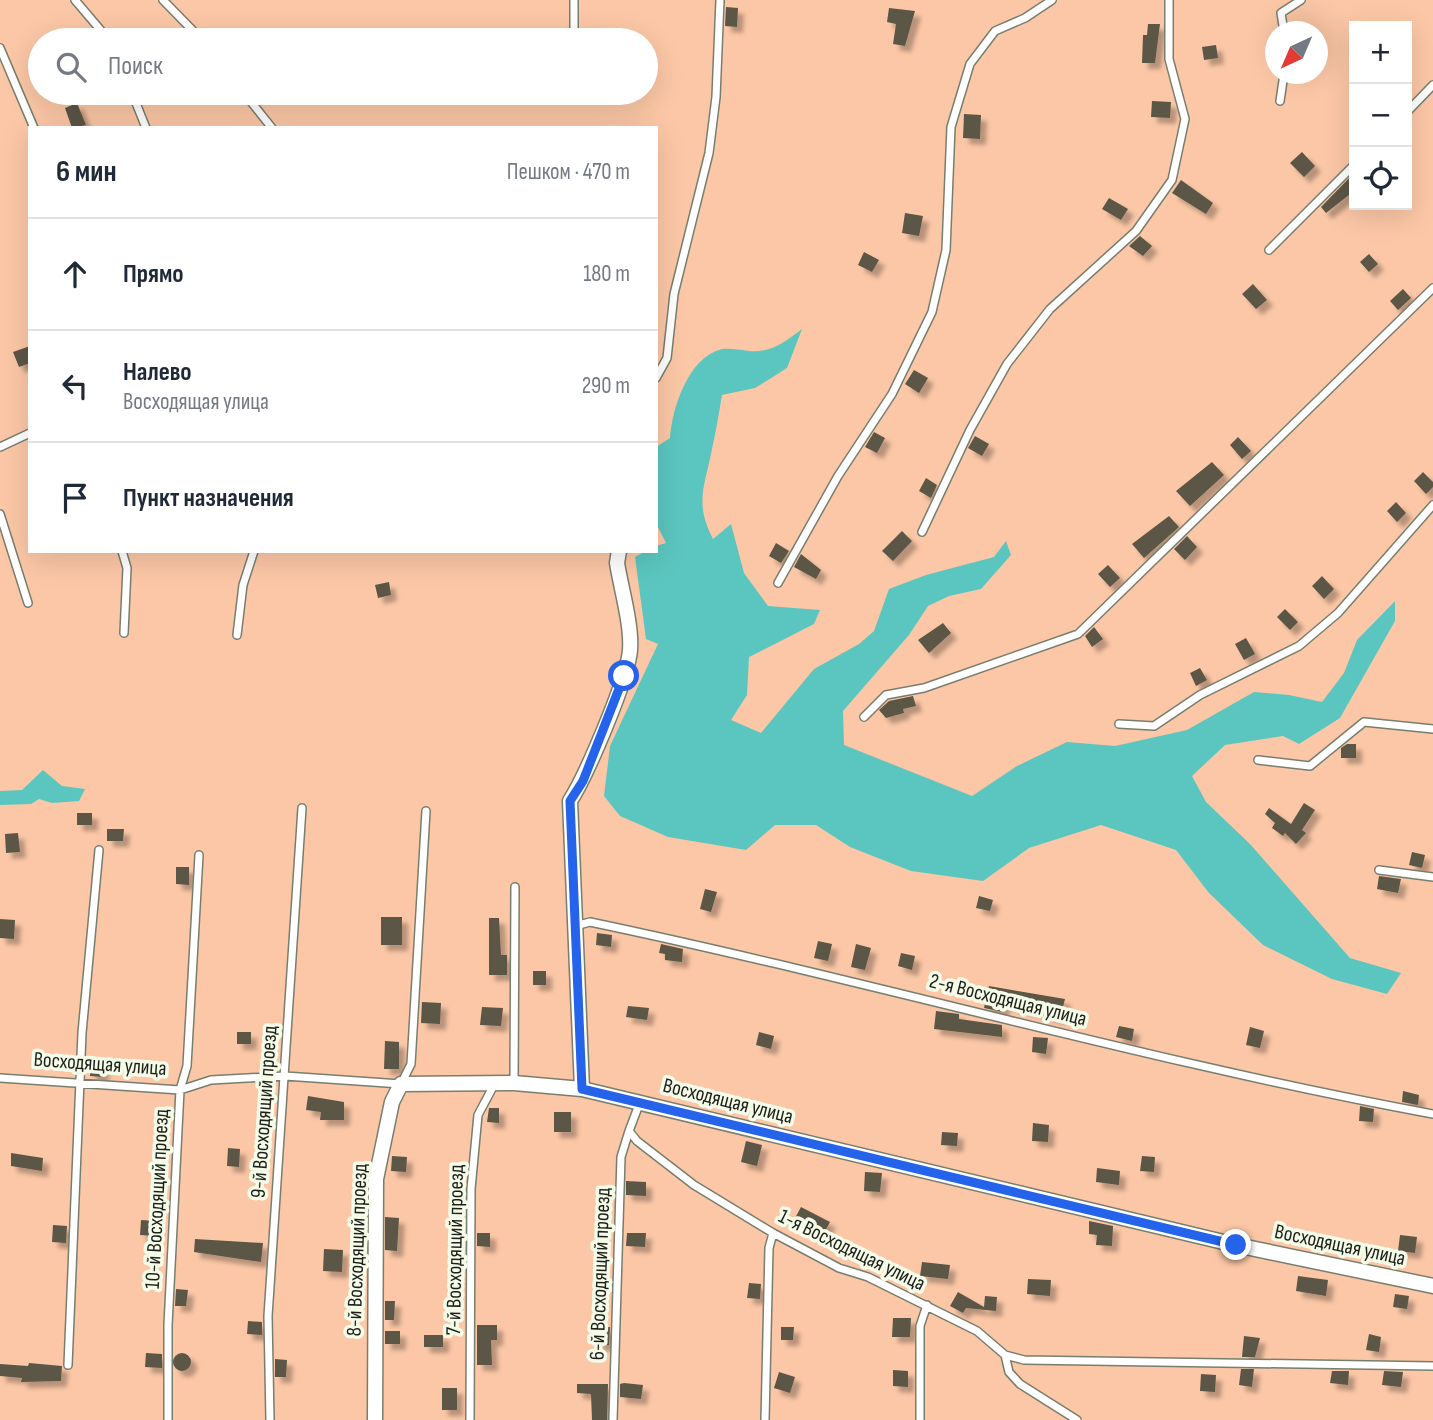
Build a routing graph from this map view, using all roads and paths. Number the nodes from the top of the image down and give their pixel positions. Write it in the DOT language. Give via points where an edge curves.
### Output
graph roads {
  1 [pos="75,0"];
  2 [pos="163,0"];
  3 [pos="574,0"];
  4 [pos="720,0"];
  5 [pos="1052,0"];
  6 [pos="1169,0"];
  7 [pos="1301,0"];
  8 [pos="1282,21"];
  9 [pos="99,28"];
  10 [pos="190,28"];
  11 [pos="574,28"];
  12 [pos="0,48"];
  13 [pos="1283,84"];
  14 [pos="1433,85"];
  15 [pos="1280,101"];
  16 [pos="137,105"];
  17 [pos="254,105"];
  18 [pos="1412,107"];
  19 [pos="33,126"];
  20 [pos="145,126"];
  21 [pos="270,126"];
  22 [pos="1349,170"];
  23 [pos="1269,250"];
  24 [pos="1433,288"];
  25 [pos="658,375"];
  26 [pos="28,434"];
  27 [pos="0,447"];
  28 [pos="1433,505"];
  29 [pos="0,514"];
  30 [pos="922,532"];
  31 [pos="123,553"];
  32 [pos="253,553"];
  33 [pos="619,553"];
  34 [pos="778,583"];
  35 [pos="28,603"];
  36 [pos="124,634"];
  37 [pos="237,635"];
  38 [pos="864,717"];
  39 [pos="1119,724"];
  40 [pos="1433,729"];
  41 [pos="1258,760"];
  42 [pos="302,808"];
  43 [pos="426,811"];
  44 [pos="99,850"];
  45 [pos="199,855"];
  46 [pos="1379,870"];
  47 [pos="1433,877"];
  48 [pos="515,887"];
  49 [pos="575,926"];
  50 [pos="285,1076"];
  51 [pos="0,1078"];
  52 [pos="82,1083"];
  53 [pos="514,1083"];
  54 [pos="401,1084"];
  55 [pos="494,1084"];
  56 [pos="582,1089"];
  57 [pos="180,1090"];
  58 [pos="640,1101"];
  59 [pos="1433,1114"];
  60 [pos="629,1131"];
  61 [pos="773,1233"];
  62 [pos="1433,1286"];
  63 [pos="927,1305"];
  64 [pos="1005,1354"];
  65 [pos="68,1365"];
  66 [pos="1433,1366"];
  67 [pos="168,1420"];
  68 [pos="270,1420"];
  69 [pos="375,1420"];
  70 [pos="470,1420"];
  71 [pos="613,1420"];
  72 [pos="765,1420"];
  73 [pos="920,1420"];
  74 [pos="1077,1420"];
  1 -- 9 [label="lane"];
  2 -- 10 [label="lane"];
  3 -- 11 [label="lane"];
  4 -- 25 [label="lane" via="709,153 674,295 667,358"];
  5 -- 34 [label="lane" via="995,31 971,64 951,127 946,250 933,312 892,394 838,476"];
  6 -- 30 [label="lane" via="1169,59 1185,119 1172,180 1136,231 1050,309 1007,364"];
  7 -- 8 [label="lane" via="1281,13"];
  12 -- 19 [label="lane"];
  13 -- 15 [label="lane"];
  14 -- 18 [label="lane"];
  16 -- 20 [label="lane"];
  17 -- 21 [label="lane"];
  22 -- 23 [label="lane"];
  24 -- 38 [label="lane" via="1078,634 924,688 886,695"];
  26 -- 27 [label="lane"];
  28 -- 39 [label="lane" via="1339,613 1299,646 1200,695 1154,726"];
  29 -- 35 [label="lane"];
  31 -- 36 [label="lane" via="127,568"];
  32 -- 37 [label="lane" via="243,585"];
  33 -- 49 [label="street" via="630,649 583,781 570,801"];
  40 -- 41 [label="lane" via="1364,722 1310,766"];
  42 -- 50 [label="lane, 9-й Восходящий проезд"];
  43 -- 54 [label="lane" via="411,1064"];
  44 -- 52 [label="lane" via="82,1033"];
  45 -- 57 [label="lane, 10-й Восходящий проезд" via="187,1066"];
  46 -- 47 [label="lane"];
  48 -- 53 [label="lane"];
  49 -- 56 [label="street"];
  49 -- 59 [label="lane, 2-я Восходящая улица" via="590,922 680,941 1200,1065"];
  50 -- 54 [label="lane, Восходящая улица"];
  50 -- 57 [label="lane, Восходящая улица" via="211,1080"];
  50 -- 68 [label="lane, 9-й Восходящий проезд" via="268,1316"];
  51 -- 52 [label="lane, Восходящая улица"];
  52 -- 57 [label="lane, Восходящая улица"];
  52 -- 65 [label="lane"];
  53 -- 55 [label="street, Восходящая улица"];
  53 -- 56 [label="street, Восходящая улица"];
  54 -- 55 [label="street, Восходящая улица"];
  54 -- 69 [label="street, 8-й Восходящий проезд" via="392,1102 376,1179"];
  55 -- 70 [label="lane, 7-й Восходящий проезд" via="478,1115 471,1189"];
  56 -- 58 [label="street, Восходящая улица"];
  57 -- 67 [label="lane, 10-й Восходящий проезд"];
  58 -- 60 [label="lane"];
  58 -- 62 [label="street, Восходящая улица" via="1222,1241"];
  60 -- 61 [label="lane, 1-я Восходящая улица" via="694,1185"];
  60 -- 71 [label="lane, 6-й Восходящий проезд" via="621,1157"];
  61 -- 63 [label="lane, 1-я Восходящая улица" via="839,1268"];
  61 -- 72 [label="lane" via="768,1248"];
  63 -- 64 [label="lane, 1-я Восходящая улица" via="977,1331"];
  63 -- 73 [label="lane" via="920,1326"];
  64 -- 66 [label="lane" via="1024,1360"];
  64 -- 74 [label="lane, 1-я Восходящая улица" via="1009,1372 1020,1384"];
}
